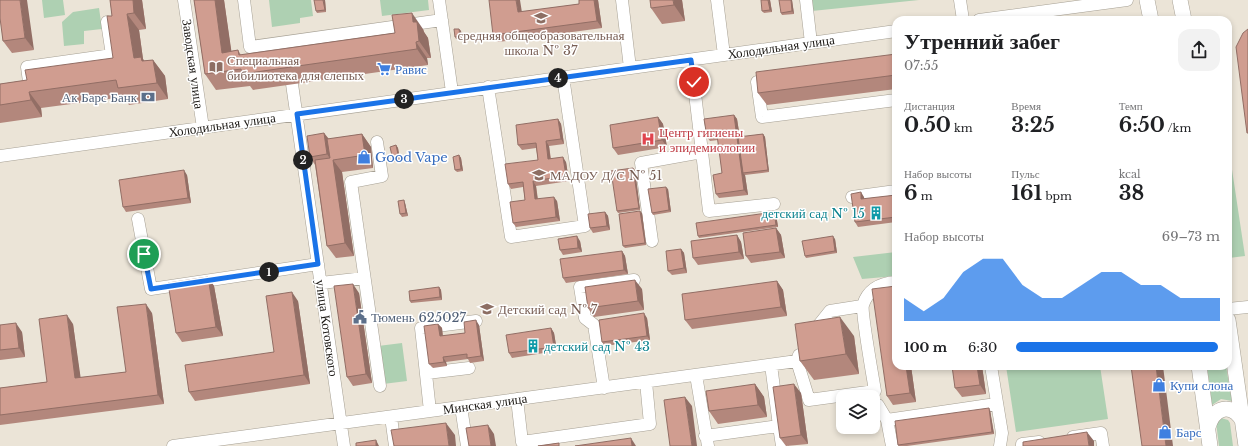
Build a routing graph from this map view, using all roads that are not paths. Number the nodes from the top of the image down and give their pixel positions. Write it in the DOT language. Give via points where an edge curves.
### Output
graph roads {
  1 [pos="184,0"];
  2 [pos="244,0"];
  3 [pos="440,0"];
  4 [pos="622,0"];
  5 [pos="717,0"];
  6 [pos="806,0"];
  7 [pos="960,0"];
  8 [pos="1128,0"];
  9 [pos="1148,0"];
  10 [pos="1180,0"];
  11 [pos="962,16"];
  12 [pos="1009,16"];
  13 [pos="1150,16"];
  14 [pos="1183,16"];
  15 [pos="442,20"];
  16 [pos="107,22"];
  17 [pos="892,33"];
  18 [pos="811,43"];
  19 [pos="724,55"];
  20 [pos="691,60"];
  21 [pos="630,68"];
  22 [pos="563,77"];
  23 [pos="757,82"];
  24 [pos="292,84"];
  25 [pos="488,87"];
  26 [pos="452,92"];
  27 [pos="0,93"];
  28 [pos="892,101"];
  29 [pos="297,114"];
  30 [pos="203,128"];
  31 [pos="377,142"];
  32 [pos="702,152"];
  33 [pos="0,156"];
  34 [pos="892,192"];
  35 [pos="852,197"];
  36 [pos="774,204"];
  37 [pos="138,218"];
  38 [pos="652,241"];
  39 [pos="318,264"];
  40 [pos="364,278"];
  41 [pos="634,280"];
  42 [pos="892,282"];
  43 [pos="321,284"];
  44 [pos="862,306"];
  45 [pos="1248,307"];
  46 [pos="1232,309"];
  47 [pos="476,321"];
  48 [pos="1232,347"];
  49 [pos="797,362"];
  50 [pos="771,365"];
  51 [pos="469,368"];
  52 [pos="992,370"];
  53 [pos="1200,370"];
  54 [pos="427,373"];
  55 [pos="696,375"];
  56 [pos="646,382"];
  57 [pos="380,386"];
  58 [pos="604,388"];
  59 [pos="517,400"];
  60 [pos="996,404"];
  61 [pos="462,407"];
  62 [pos="880,408"];
  63 [pos="430,411"];
  64 [pos="391,416"];
  65 [pos="887,420"];
  66 [pos="1243,421"];
  67 [pos="341,423"];
  68 [pos="779,426"];
  69 [pos="1208,427"];
  70 [pos="259,440"];
  71 [pos="706,441"];
  72 [pos="173,446"];
  73 [pos="344,446"];
  74 [pos="395,446"];
  75 [pos="467,446"];
  76 [pos="782,446"];
  77 [pos="892,446"];
  78 [pos="1000,446"];
  79 [pos="1022,446"];
  80 [pos="1103,446"];
  81 [pos="1210,446"];
  82 [pos="1246,446"];
  1 -- 30 [label="street, Заводская улица"];
  2 -- 15 [label="street" via="250,47 287,48"];
  3 -- 15 [label="street"];
  4 -- 21 [label="street"];
  5 -- 19 [label="street"];
  6 -- 18 [label="street"];
  7 -- 11 [label="street"];
  8 -- 12 [label="street"];
  9 -- 13 [label="main road"];
  10 -- 14 [label="main road"];
  15 -- 26 [label="street"];
  16 -- 27 [label="street" via="112,55 27,67 30,89"];
  17 -- 18 [label="street, Холодильная улица"];
  18 -- 19 [label="street, Холодильная улица"];
  19 -- 20 [label="street, Холодильная улица"];
  20 -- 21 [label="street, Холодильная улица"];
  20 -- 32 [label="street"];
  21 -- 22 [label="street, Холодильная улица"];
  22 -- 25 [label="street, Холодильная улица"];
  22 -- 25 [label="street" via="585,226 511,237"];
  23 -- 28 [label="street" via="762,118"];
  24 -- 29 [label="street, улица Котовского"];
  25 -- 26 [label="street, Холодильная улица"];
  26 -- 29 [label="street, Холодильная улица"];
  29 -- 30 [label="street, Холодильная улица"];
  29 -- 39 [label="street, улица Котовского"];
  30 -- 33 [label="street, Холодильная улица"];
  31 -- 40 [label="street" via="382,176 350,182"];
  32 -- 36 [label="street" via="709,211"];
  32 -- 38 [label="street" via="641,163"];
  34 -- 35 [label="street"];
  37 -- 39 [label="street" via="151,289"];
  39 -- 43 [label="street, улица Котовского"];
  40 -- 43 [label="street"];
  40 -- 57 [label="street"];
  41 -- 58 [label="street" via="580,287 585,318 594,325"];
  42 -- 44 [label="street" via="883,283 870,292"];
  43 -- 67 [label="street, улица Котовского"];
  44 -- 49 [label="street" via="830,311 803,343"];
  44 -- 49 [label="street" via="875,390 809,400"];
  45 -- 46 [label="street"];
  47 -- 54 [label="street" via="421,328"];
  48 -- 66 [label="main road"];
  49 -- 50 [label="street, Минская улица"];
  50 -- 55 [label="street, Минская улица"];
  50 -- 68 [label="street"];
  51 -- 54 [label="street"];
  52 -- 60 [label="street"];
  53 -- 69 [label="main road"];
  54 -- 63 [label="street"];
  55 -- 56 [label="street, Минская улица"];
  55 -- 71 [label="street"];
  56 -- 58 [label="street, Минская улица"];
  56 -- 59 [label="street" via="650,424 522,442"];
  58 -- 59 [label="street, Минская улица"];
  59 -- 61 [label="street, Минская улица"];
  60 -- 65 [label="street"];
  60 -- 78 [label="street" via="1002,433"];
  61 -- 63 [label="street, Минская улица"];
  61 -- 75 [label="street"];
  62 -- 65 [label="street"];
  63 -- 64 [label="street, Минская улица"];
  64 -- 67 [label="street, Минская улица"];
  64 -- 74 [label="street"];
  65 -- 77 [label="street"];
  66 -- 69 [label="main road" via="1238,414 1223,409 1215,412"];
  66 -- 82 [label="main road"];
  67 -- 70 [label="street, Минская улица"];
  67 -- 73 [label="street, улица Котовского"];
  68 -- 71 [label="street"];
  68 -- 76 [label="street"];
  69 -- 81 [label="main road"];
  70 -- 72 [label="street, Минская улица"];
  79 -- 80 [label="street" via="1101,433"];
}
